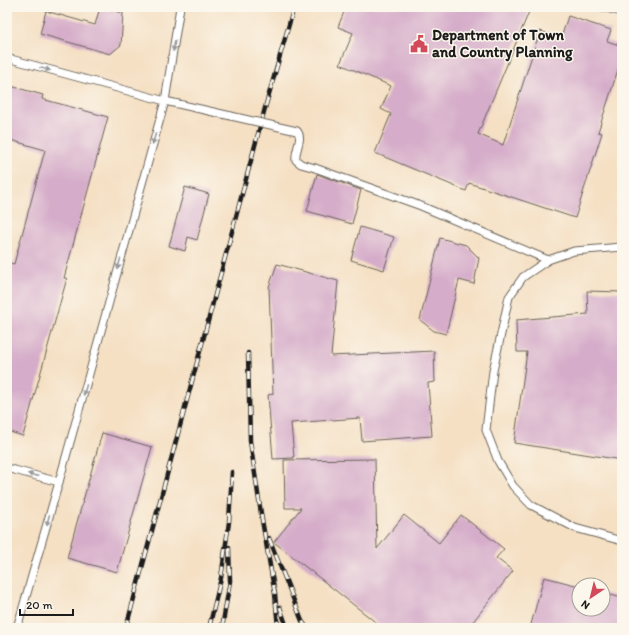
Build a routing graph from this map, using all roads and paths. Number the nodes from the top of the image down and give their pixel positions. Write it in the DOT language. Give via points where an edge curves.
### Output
graph roads {
  1 [pos="180,7"];
  2 [pos="602,7"];
  3 [pos="622,12"];
  4 [pos="7,58"];
  5 [pos="165,102"];
  6 [pos="622,239"];
  7 [pos="621,247"];
  8 [pos="548,260"];
  9 [pos="7,468"];
  10 [pos="59,482"];
  11 [pos="622,541"];
  12 [pos="17,628"];
  1 -- 5 [label="lane, one-way"];
  2 -- 3 [label="lane"];
  4 -- 5 [label="lane, one-way"];
  5 -- 8 [label="lane, bridge" via="297,131 300,138 295,154 296,160 301,164 421,206"];
  5 -- 10 [label="lane, one-way"];
  6 -- 7 [label="lane"];
  7 -- 8 [label="lane" via="574,251"];
  8 -- 11 [label="lane" via="523,277 509,297 493,371 486,430 498,461 513,486 531,505 575,528"];
  10 -- 9 [label="lane, one-way"];
  10 -- 12 [label="lane, one-way"];
}
